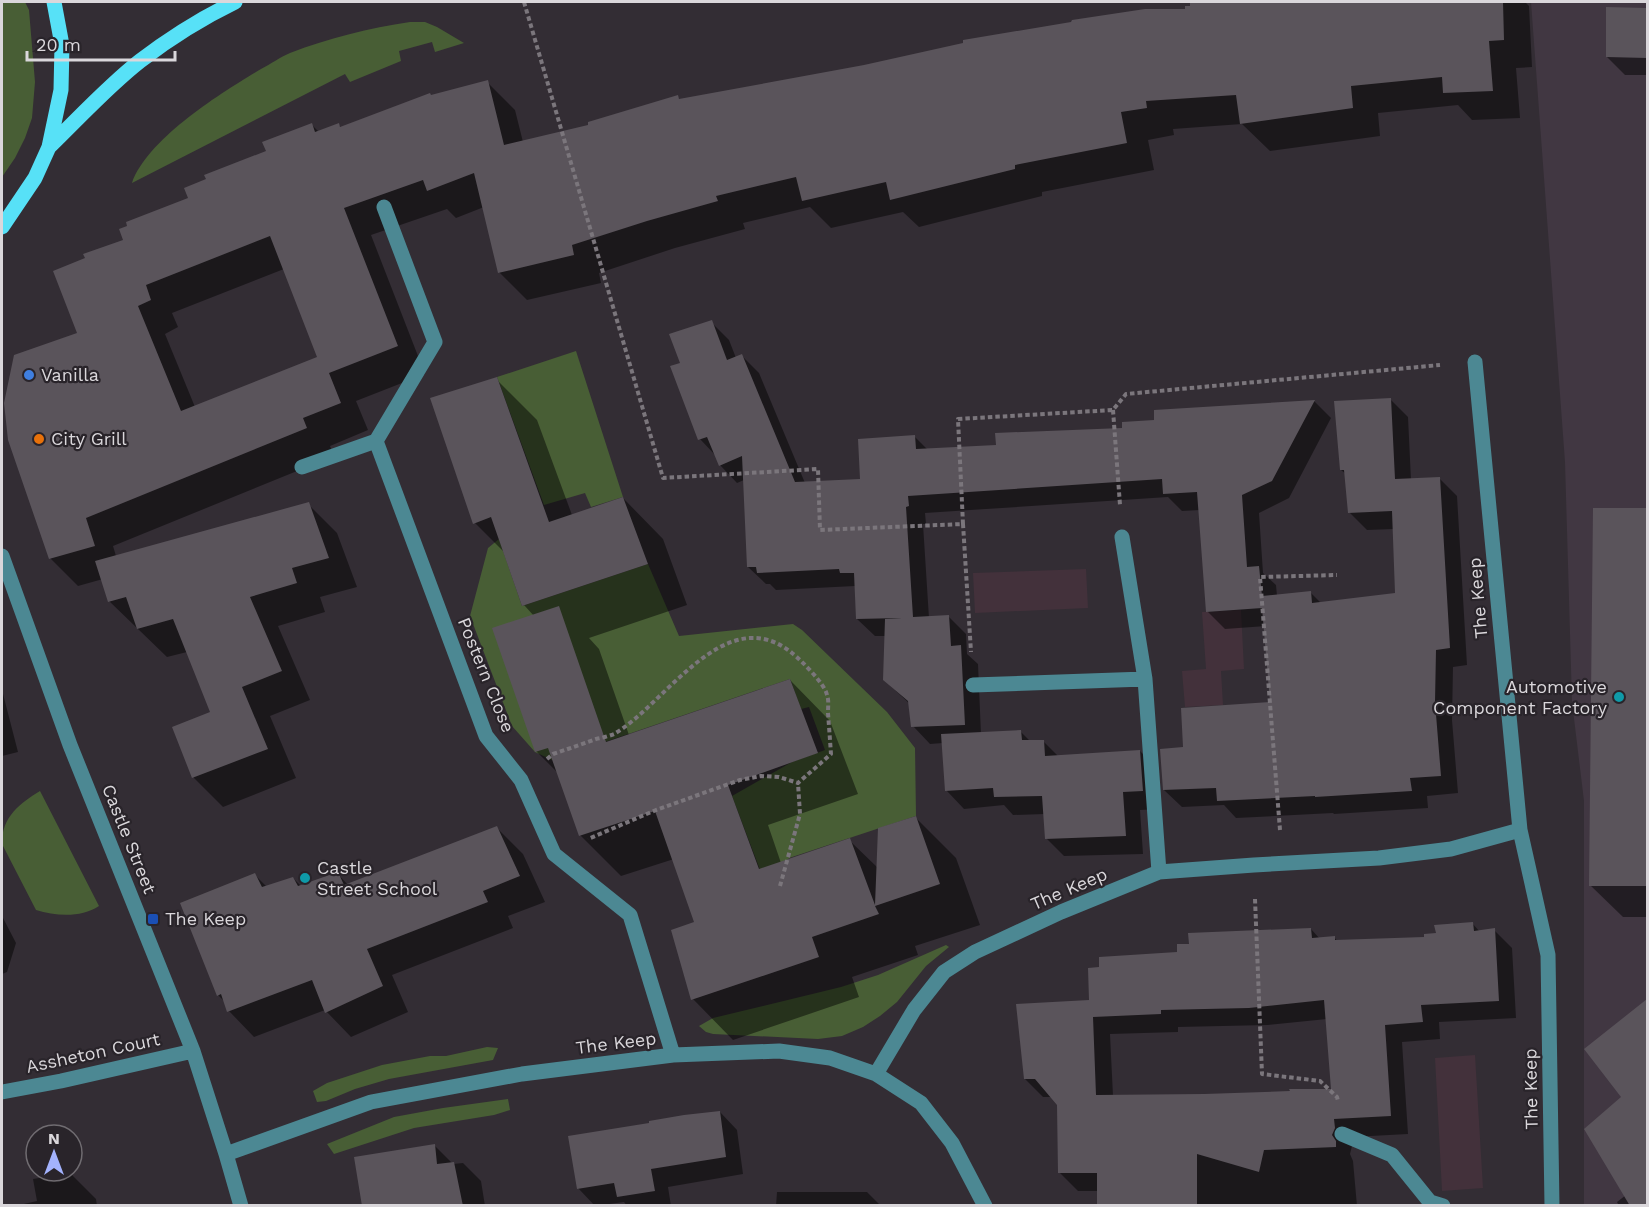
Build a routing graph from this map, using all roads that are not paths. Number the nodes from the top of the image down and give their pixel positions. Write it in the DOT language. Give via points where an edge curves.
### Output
graph roads {
  1 [pos="54,2"];
  2 [pos="235,2"];
  3 [pos="49,147"];
  4 [pos="384,207"];
  5 [pos="2,227"];
  6 [pos="1475,362"];
  7 [pos="376,441"];
  8 [pos="302,467"];
  9 [pos="1122,537"];
  10 [pos="2,556"];
  11 [pos="1145,679"];
  12 [pos="973,685"];
  13 [pos="1520,830"];
  14 [pos="1160,872"];
  15 [pos="193,1051"];
  16 [pos="673,1055"];
  17 [pos="876,1074"];
  18 [pos="2,1092"];
  19 [pos="1342,1134"];
  20 [pos="226,1154"];
  21 [pos="241,1206"];
  22 [pos="986,1206"];
  23 [pos="1443,1206"];
  24 [pos="1552,1206"];
  1 -- 3 [label="main road" via="62,45 61,90"];
  2 -- 3 [label="main road" via="139,61"];
  3 -- 5 [label="main road" via="35,178"];
  4 -- 7 [label="street" via="435,342"];
  6 -- 13 [label="street, The Keep"];
  7 -- 8 [label="street"];
  7 -- 16 [label="street, Postern Close" via="486,736 521,780 554,854 630,915"];
  9 -- 11 [label="street"];
  10 -- 15 [label="street, Castle Street" via="70,745"];
  11 -- 12 [label="street"];
  11 -- 14 [label="street"];
  13 -- 14 [label="street, The Keep" via="1451,849 1379,858"];
  13 -- 24 [label="street, The Keep" via="1548,955"];
  14 -- 17 [label="street, The Keep" via="1061,912 975,952 944,972 914,1010"];
  15 -- 18 [label="street, Assheton Court"];
  15 -- 20 [label="street, Castle Street"];
  16 -- 17 [label="street, The Keep" via="778,1051 830,1058"];
  16 -- 20 [label="street, The Keep" via="522,1074 371,1102"];
  17 -- 22 [label="street, The Keep" via="921,1103 952,1143"];
  19 -- 23 [label="street" via="1392,1155 1430,1202"];
  20 -- 21 [label="street, Castle Street"];
}
